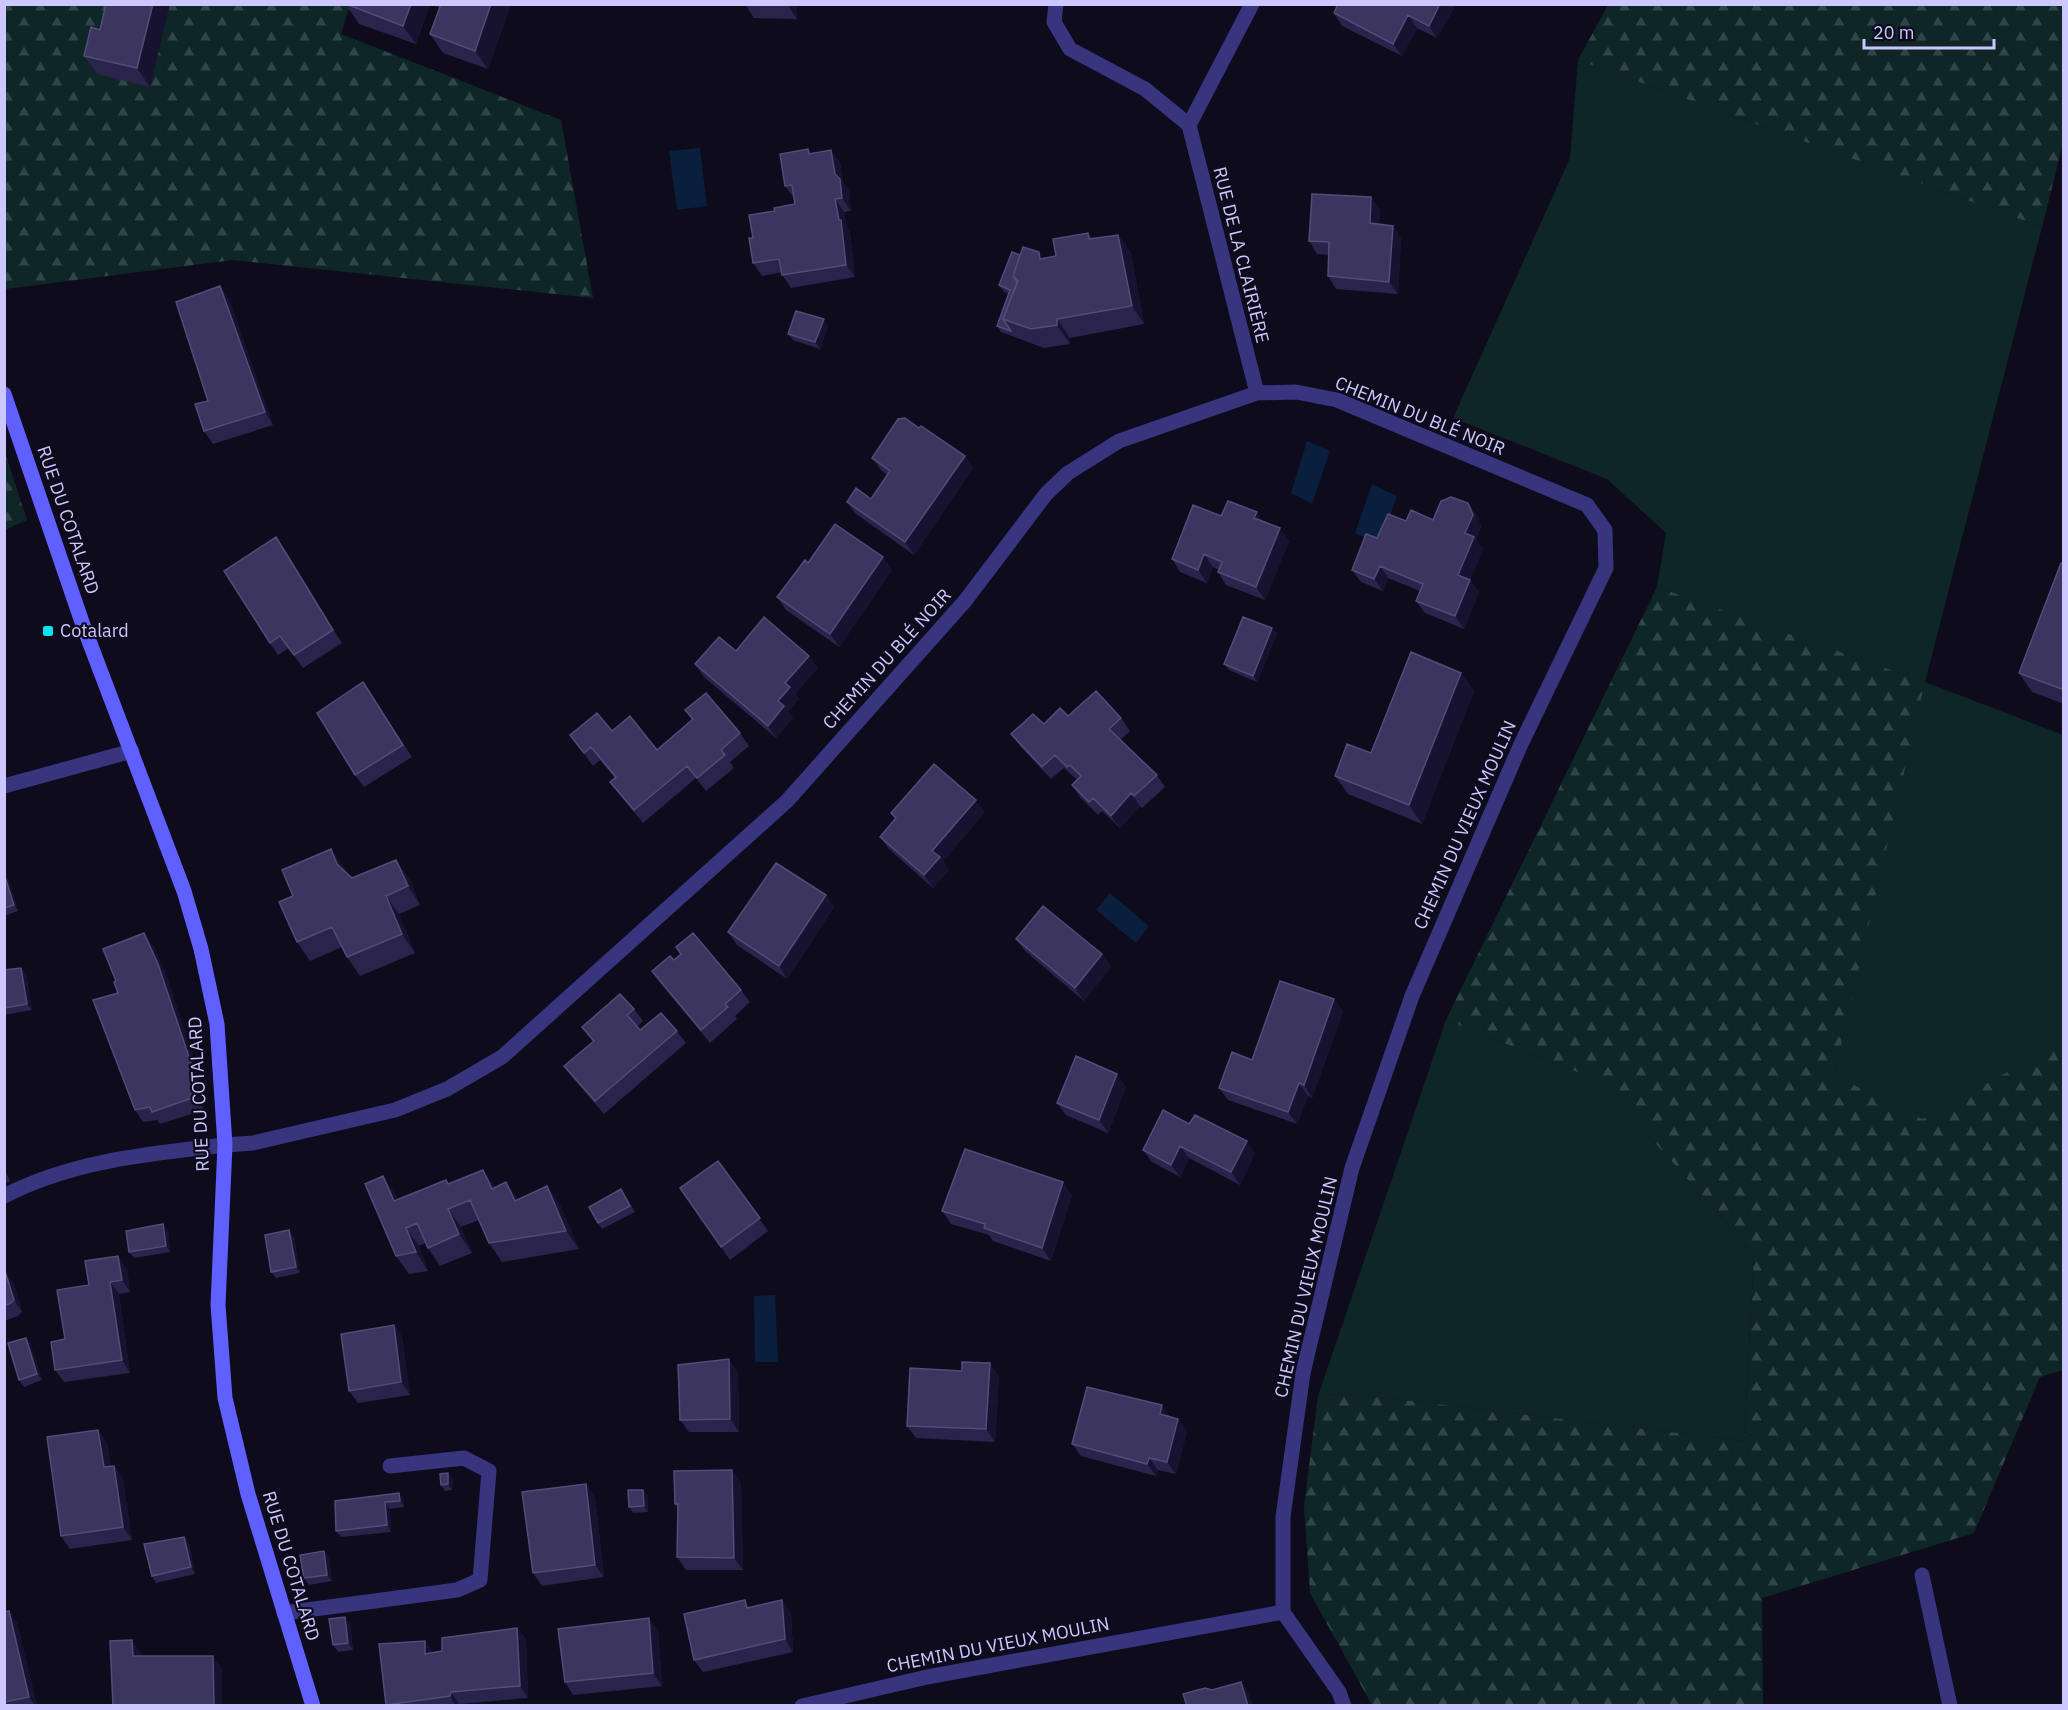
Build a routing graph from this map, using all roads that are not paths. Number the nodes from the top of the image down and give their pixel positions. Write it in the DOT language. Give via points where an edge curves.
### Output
graph roads {
  1 [pos="1056,4"];
  2 [pos="1252,4"];
  3 [pos="1189,126"];
  4 [pos="1257,393"];
  5 [pos="4,394"];
  6 [pos="1605,530"];
  7 [pos="132,751"];
  8 [pos="4,786"];
  9 [pos="225,1145"];
  10 [pos="4,1196"];
  11 [pos="390,1466"];
  12 [pos="1922,1575"];
  13 [pos="1283,1612"];
  14 [pos="284,1613"];
  15 [pos="314,1706"];
  16 [pos="802,1706"];
  17 [pos="1344,1706"];
  18 [pos="1950,1706"];
  1 -- 3 [label="street" via="1054,22 1070,49 1145,90"];
  2 -- 3 [label="street"];
  3 -- 4 [label="street, RUE DE LA CLAIRIÈRE"];
  4 -- 6 [label="street, CHEMIN DU BLÉ NOIR" via="1296,392 1337,400 1587,505"];
  4 -- 9 [label="street, CHEMIN DU BLÉ NOIR" via="1119,441 1068,473 1046,494 965,601 787,801 502,1057 447,1089 395,1110 253,1143"];
  5 -- 7 [label="street, RUE DU COTALARD" via="83,625"];
  6 -- 13 [label="street, CHEMIN DU VIEUX MOULIN" via="1606,568 1521,744 1412,996 1352,1168 1303,1373 1283,1517"];
  7 -- 8 [label="street"];
  7 -- 9 [label="street, RUE DU COTALARD" via="201,949 217,1024"];
  9 -- 10 [label="street, CHEMIN DU BLÉ NOIR" via="113,1158 64,1171"];
  9 -- 14 [label="street, RUE DU COTALARD" via="218,1305 225,1398 248,1494"];
  11 -- 14 [label="street" via="464,1458 489,1471 480,1580 457,1590"];
  12 -- 18 [label="street"];
  13 -- 16 [label="street, CHEMIN DU VIEUX MOULIN" via="927,1677"];
  13 -- 17 [label="street" via="1339,1692"];
  14 -- 15 [label="street, RUE DU COTALARD"];
}
